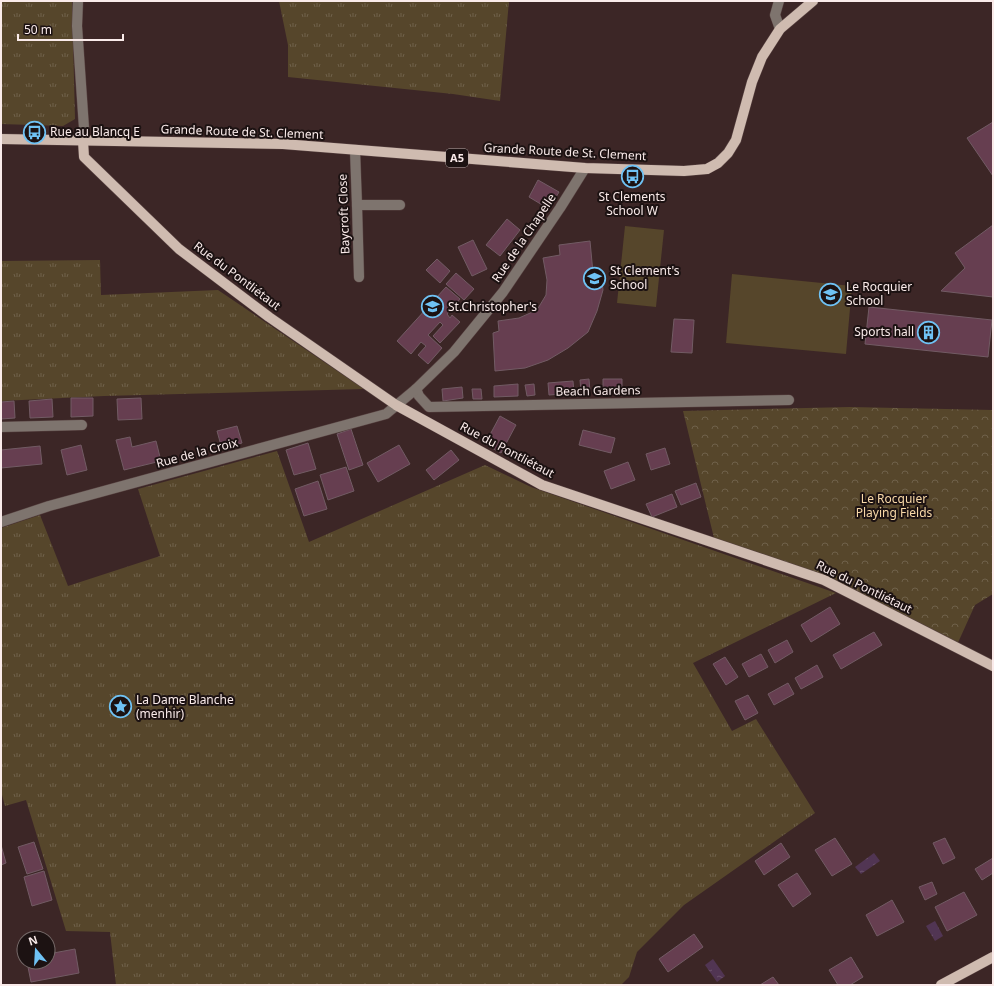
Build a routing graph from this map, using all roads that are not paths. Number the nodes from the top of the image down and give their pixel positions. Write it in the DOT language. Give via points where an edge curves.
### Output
graph roads {
  1 [pos="78,1"];
  2 [pos="779,1"];
  3 [pos="813,1"];
  4 [pos="780,29"];
  5 [pos="1,139"];
  6 [pos="83,141"];
  7 [pos="355,150"];
  8 [pos="585,168"];
  9 [pos="357,205"];
  10 [pos="400,205"];
  11 [pos="359,277"];
  12 [pos="416,389"];
  13 [pos="789,400"];
  14 [pos="396,405"];
  15 [pos="82,425"];
  16 [pos="1,427"];
  17 [pos="1,522"];
  18 [pos="993,666"];
  19 [pos="993,957"];
  20 [pos="942,985"];
  1 -- 6 [label="street" via="76,26"];
  2 -- 4 [label="street" via="775,15"];
  3 -- 4 [label="main road, Grande Route de St. Clement / A5"];
  4 -- 8 [label="main road, Grande Route de St. Clement / A5" via="762,57 752,82 736,140 718,163 707,169 684,171"];
  5 -- 6 [label="main road, Grande Route de St. Clement / A5"];
  6 -- 7 [label="main road, Grande Route de St. Clement / A5" via="283,144"];
  6 -- 14 [label="main road, Rue du Pontliétaut" via="84,157 179,248 268,317"];
  7 -- 8 [label="main road, Grande Route de St. Clement / A5"];
  7 -- 9 [label="street, Baycroft Close"];
  8 -- 12 [label="street, Rue de la Chapelle" via="503,292 454,352"];
  9 -- 10 [label="street"];
  9 -- 11 [label="street, Baycroft Close"];
  12 -- 13 [label="street, Beach Gardens" via="430,407"];
  12 -- 14 [label="street, Rue de la Chapelle"];
  14 -- 17 [label="street, Rue de la Croix" via="386,414 49,506"];
  14 -- 18 [label="main road, Rue du Pontliétaut" via="542,485 824,580"];
  15 -- 16 [label="street"];
  19 -- 20 [label="main road"];
}
